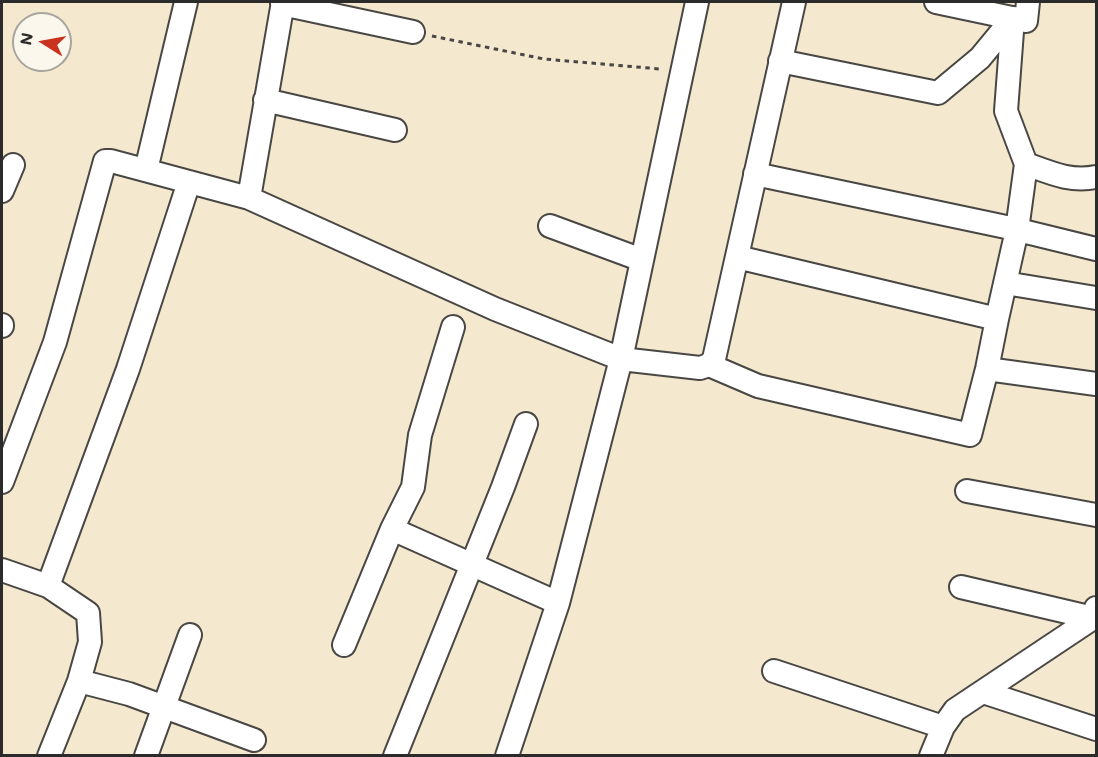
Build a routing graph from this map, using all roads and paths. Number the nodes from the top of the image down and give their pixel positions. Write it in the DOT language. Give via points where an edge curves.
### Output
graph roads {
  1 [pos="186,2"];
  2 [pos="697,2"];
  3 [pos="794,2"];
  4 [pos="936,2"];
  5 [pos="1028,2"];
  6 [pos="282,3"];
  7 [pos="1013,18"];
  8 [pos="413,32"];
  9 [pos="780,61"];
  10 [pos="660,69"];
  11 [pos="266,100"];
  12 [pos="395,130"];
  13 [pos="1026,164"];
  14 [pos="2,166"];
  15 [pos="146,170"];
  16 [pos="755,174"];
  17 [pos="1096,177"];
  18 [pos="189,182"];
  19 [pos="2,191"];
  20 [pos="249,198"];
  21 [pos="550,226"];
  22 [pos="1017,230"];
  23 [pos="1096,249"];
  24 [pos="737,258"];
  25 [pos="642,260"];
  26 [pos="1005,283"];
  27 [pos="1096,298"];
  28 [pos="997,319"];
  29 [pos="453,327"];
  30 [pos="621,359"];
  31 [pos="709,365"];
  32 [pos="987,369"];
  33 [pos="1096,384"];
  34 [pos="526,424"];
  35 [pos="2,482"];
  36 [pos="967,491"];
  37 [pos="1096,515"];
  38 [pos="392,529"];
  39 [pos="472,563"];
  40 [pos="2,570"];
  41 [pos="48,586"];
  42 [pos="961,587"];
  43 [pos="558,603"];
  44 [pos="1095,611"];
  45 [pos="190,635"];
  46 [pos="344,645"];
  47 [pos="774,671"];
  48 [pos="79,681"];
  49 [pos="983,692"];
  50 [pos="165,707"];
  51 [pos="943,727"];
  52 [pos="1096,729"];
  53 [pos="254,740"];
  54 [pos="49,756"];
  55 [pos="146,756"];
  56 [pos="395,756"];
  57 [pos="507,756"];
  58 [pos="931,756"];
  1 -- 15 [label="street"];
  2 -- 25 [label="street"];
  3 -- 9 [label="street"];
  4 -- 7 [label="street"];
  5 -- 7 [label="street" via="1026,21"];
  6 -- 8 [label="street"];
  6 -- 11 [label="street"];
  7 -- 9 [label="street" via="980,58 938,93"];
  7 -- 13 [label="street" via="1006,111"];
  8 -- 10 [label="path" via="544,59"];
  9 -- 16 [label="street"];
  11 -- 12 [label="street"];
  11 -- 20 [label="street"];
  13 -- 17 [label="street" via="1057,176 1082,180"];
  13 -- 22 [label="street"];
  14 -- 19 [label="street" via="13,165"];
  15 -- 18 [label="street"];
  15 -- 35 [label="street" via="105,161 55,342"];
  16 -- 22 [label="street"];
  16 -- 24 [label="street"];
  18 -- 20 [label="street"];
  18 -- 41 [label="street" via="128,369"];
  20 -- 30 [label="street" via="495,309"];
  21 -- 25 [label="street"];
  22 -- 23 [label="street"];
  22 -- 26 [label="street"];
  24 -- 28 [label="street"];
  24 -- 31 [label="street" via="714,359"];
  25 -- 30 [label="street"];
  26 -- 27 [label="street"];
  26 -- 28 [label="street"];
  28 -- 32 [label="street"];
  29 -- 38 [label="street" via="420,435 413,487"];
  30 -- 31 [label="street" via="700,368"];
  30 -- 43 [label="street"];
  31 -- 32 [label="street" via="758,386 970,435"];
  32 -- 33 [label="street"];
  34 -- 39 [label="street"];
  36 -- 37 [label="street"];
  38 -- 39 [label="street"];
  38 -- 46 [label="street"];
  39 -- 43 [label="street"];
  39 -- 56 [label="street"];
  40 -- 41 [label="street"];
  41 -- 48 [label="street" via="88,613 90,642"];
  42 -- 44 [label="street"];
  43 -- 57 [label="street"];
  44 -- 49 [label="street"];
  45 -- 50 [label="street"];
  47 -- 51 [label="street"];
  48 -- 50 [label="street"];
  48 -- 54 [label="street"];
  49 -- 51 [label="street" via="955,710"];
  49 -- 52 [label="street"];
  50 -- 53 [label="street"];
  50 -- 55 [label="street"];
  51 -- 58 [label="street"];
}
